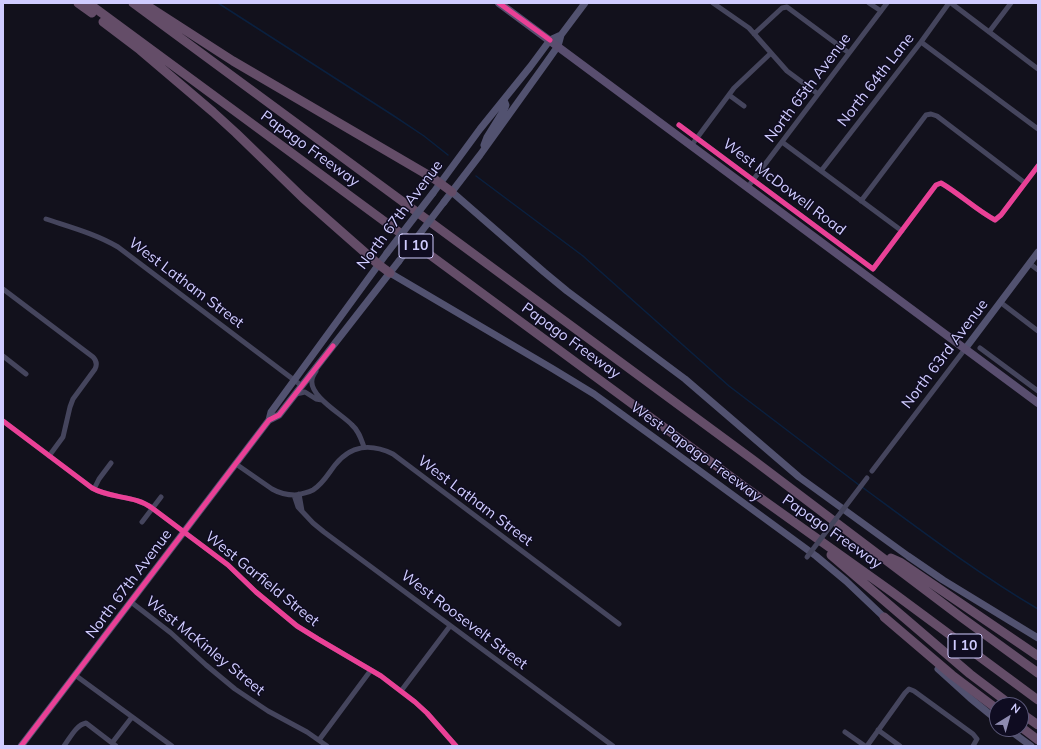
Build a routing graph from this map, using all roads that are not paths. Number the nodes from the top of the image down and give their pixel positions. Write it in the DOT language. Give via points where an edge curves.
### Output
graph roads {
  1 [pos="78,3"];
  2 [pos="88,3"];
  3 [pos="133,3"];
  4 [pos="143,3"];
  5 [pos="499,3"];
  6 [pos="585,3"];
  7 [pos="869,3"];
  8 [pos="887,3"];
  9 [pos="950,3"];
  10 [pos="1011,3"];
  11 [pos="717,4"];
  12 [pos="881,11"];
  13 [pos="988,32"];
  14 [pos="561,34"];
  15 [pos="754,34"];
  16 [pos="550,40"];
  17 [pos="921,42"];
  18 [pos="558,46"];
  19 [pos="771,53"];
  20 [pos="849,53"];
  21 [pos="1038,69"];
  22 [pos="818,94"];
  23 [pos="729,95"];
  24 [pos="504,100"];
  25 [pos="744,106"];
  26 [pos="679,125"];
  27 [pos="1038,129"];
  28 [pos="697,138"];
  29 [pos="782,142"];
  30 [pos="691,146"];
  31 [pos="480,155"];
  32 [pos="1038,166"];
  33 [pos="821,171"];
  34 [pos="754,180"];
  35 [pos="440,183"];
  36 [pos="1026,183"];
  37 [pos="748,188"];
  38 [pos="455,194"];
  39 [pos="862,201"];
  40 [pos="46,220"];
  41 [pos="902,231"];
  42 [pos="1038,252"];
  43 [pos="1030,263"];
  44 [pos="378,264"];
  45 [pos="1038,270"];
  46 [pos="390,273"];
  47 [pos="3,290"];
  48 [pos="1000,302"];
  49 [pos="1038,331"];
  50 [pos="980,348"];
  51 [pos="965,349"];
  52 [pos="3,356"];
  53 [pos="321,362"];
  54 [pos="26,374"];
  55 [pos="295,380"];
  56 [pos="302,386"];
  57 [pos="1038,391"];
  58 [pos="296,394"];
  59 [pos="322,400"];
  60 [pos="1038,403"];
  61 [pos="269,420"];
  62 [pos="3,421"];
  63 [pos="364,447"];
  64 [pos="49,456"];
  65 [pos="111,463"];
  66 [pos="236,464"];
  67 [pos="872,471"];
  68 [pos="867,478"];
  69 [pos="94,489"];
  70 [pos="297,495"];
  71 [pos="161,497"];
  72 [pos="152,508"];
  73 [pos="782,514"];
  74 [pos="142,522"];
  75 [pos="184,532"];
  76 [pos="873,550"];
  77 [pos="807,557"];
  78 [pos="131,602"];
  79 [pos="884,617"];
  80 [pos="619,624"];
  81 [pos="450,626"];
  82 [pos="1038,638"];
  83 [pos="1038,656"];
  84 [pos="372,670"];
  85 [pos="1038,673"];
  86 [pos="75,675"];
  87 [pos="401,691"];
  88 [pos="1000,697"];
  89 [pos="1038,700"];
  90 [pos="989,703"];
  91 [pos="989,713"];
  92 [pos="132,717"];
  93 [pos="1029,719"];
  94 [pos="1038,725"];
  95 [pos="878,730"];
  96 [pos="845,732"];
  97 [pos="1029,733"];
  98 [pos="1019,737"];
  99 [pos="318,740"];
  100 [pos="1038,740"];
  101 [pos="114,745"];
  102 [pos="21,746"];
  103 [pos="64,746"];
  104 [pos="172,746"];
  105 [pos="327,746"];
  106 [pos="456,746"];
  107 [pos="613,746"];
  108 [pos="866,746"];
  109 [pos="900,746"];
  110 [pos="973,746"];
  111 [pos="1031,746"];
  1 -- 44 [label="highway" via="140,50 213,112 303,198"];
  2 -- 73 [label="highway, Papago Freeway / I 10"];
  3 -- 76 [label="highway, Papago Freeway / I 10"];
  4 -- 35 [label="highway" via="233,61"];
  5 -- 16 [label="main road, West McDowell Road"];
  6 -- 14 [label="main road, North 67th Avenue"];
  7 -- 12 [label="street"];
  8 -- 12 [label="street, North 65th Avenue"];
  9 -- 13 [label="street"];
  9 -- 17 [label="street, North 64th Lane"];
  10 -- 13 [label="street"];
  11 -- 15 [label="street"];
  12 -- 20 [label="street, North 65th Avenue"];
  13 -- 21 [label="street"];
  14 -- 16 [label="main road, North 67th Avenue"];
  14 -- 18 [label="main road, North 67th Avenue"];
  15 -- 19 [label="street"];
  15 -- 20 [label="street" via="782,8 787,7"];
  16 -- 18 [label="main road, West McDowell Road"];
  16 -- 24 [label="main road, North 67th Avenue"];
  17 -- 27 [label="street"];
  17 -- 33 [label="street, North 64th Lane"];
  18 -- 30 [label="main road, West McDowell Road"];
  18 -- 31 [label="main road, North 67th Avenue"];
  19 -- 22 [label="street" via="787,71"];
  19 -- 23 [label="street" via="739,82"];
  20 -- 22 [label="street, North 65th Avenue"];
  22 -- 29 [label="street, North 65th Avenue"];
  23 -- 25 [label="street"];
  23 -- 28 [label="street"];
  24 -- 31 [label="main road" via="505,108 486,137"];
  24 -- 35 [label="main road, North 67th Avenue"];
  26 -- 28 [label="street, West McDowell Road"];
  28 -- 30 [label="street"];
  28 -- 34 [label="street, West McDowell Road"];
  29 -- 33 [label="street"];
  29 -- 34 [label="street, North 65th Avenue"];
  30 -- 37 [label="main road, West McDowell Road"];
  31 -- 38 [label="main road, North 67th Avenue" via="463,177"];
  32 -- 36 [label="street"];
  33 -- 39 [label="street"];
  34 -- 37 [label="street, North 65th Avenue"];
  34 -- 41 [label="street, West McDowell Road" via="873,269"];
  35 -- 38 [label="highway"];
  35 -- 44 [label="main road, North 67th Avenue, bridge"];
  36 -- 39 [label="street" via="937,116 930,114 926,115"];
  36 -- 41 [label="street" via="995,220 941,183 936,185"];
  37 -- 51 [label="main road, West McDowell Road"];
  38 -- 46 [label="main road, North 67th Avenue, bridge" via="444,202"];
  38 -- 82 [label="main road" via="555,281 685,379 805,481 943,580"];
  39 -- 41 [label="street"];
  40 -- 55 [label="street, West Latham Street" via="95,235 118,247"];
  42 -- 43 [label="main road, North 63rd Avenue"];
  43 -- 45 [label="street"];
  43 -- 48 [label="main road, North 63rd Avenue"];
  44 -- 46 [label="highway"];
  44 -- 55 [label="main road, North 67th Avenue"];
  46 -- 53 [label="main road, North 67th Avenue"];
  46 -- 79 [label="main road, West Papago Freeway" via="594,394 816,556"];
  47 -- 64 [label="street" via="93,357 97,363 71,401 63,438"];
  48 -- 49 [label="street"];
  48 -- 51 [label="main road, North 63rd Avenue"];
  50 -- 57 [label="street"];
  51 -- 60 [label="main road, West McDowell Road"];
  51 -- 67 [label="street, North 63rd Avenue"];
  52 -- 54 [label="street"];
  53 -- 56 [label="main road, North 67th Avenue"];
  53 -- 59 [label="street" via="312,380"];
  55 -- 56 [label="street, West Latham Street"];
  55 -- 61 [label="main road, North 67th Avenue" via="271,412"];
  56 -- 58 [label="main road, North 67th Avenue"];
  58 -- 59 [label="street" via="305,392"];
  58 -- 61 [label="main road, North 67th Avenue" via="279,415"];
  59 -- 63 [label="street" via="352,424 360,435"];
  61 -- 66 [label="main road, North 67th Avenue"];
  62 -- 64 [label="street, West Garfield Street"];
  63 -- 70 [label="street" via="351,451 342,458 317,487 308,493"];
  63 -- 80 [label="street, West Latham Street" via="377,448 393,454"];
  64 -- 69 [label="street, West Garfield Street"];
  65 -- 69 [label="street"];
  66 -- 70 [label="street" via="272,489 280,493"];
  66 -- 75 [label="main road, North 67th Avenue"];
  68 -- 77 [label="street, bridge"];
  69 -- 72 [label="street, West Garfield Street" via="142,502"];
  70 -- 81 [label="street, West Roosevelt Street" via="298,507 313,523"];
  71 -- 72 [label="street"];
  72 -- 74 [label="street"];
  72 -- 75 [label="street, West Garfield Street"];
  73 -- 88 [label="highway"];
  73 -- 89 [label="highway, Papago Freeway / I 10"];
  75 -- 78 [label="main road, North 67th Avenue"];
  75 -- 84 [label="street, West Garfield Street" via="228,565 297,626"];
  76 -- 83 [label="highway" via="900,562"];
  76 -- 85 [label="highway, Papago Freeway / I 10"];
  78 -- 86 [label="main road, North 67th Avenue"];
  78 -- 99 [label="street, West McKinley Street" via="239,692"];
  79 -- 90 [label="highway"];
  79 -- 91 [label="main road, West Papago Freeway"];
  81 -- 87 [label="street"];
  81 -- 107 [label="street, West Roosevelt Street"];
  84 -- 87 [label="street, West Garfield Street"];
  84 -- 99 [label="street"];
  86 -- 92 [label="street"];
  86 -- 102 [label="main road, North 67th Avenue"];
  87 -- 106 [label="street, West Garfield Street" via="427,713"];
  92 -- 101 [label="street"];
  92 -- 104 [label="street"];
  93 -- 94 [label="highway"];
  95 -- 108 [label="street"];
  95 -- 109 [label="street"];
  95 -- 110 [label="street" via="909,689 973,734 977,739"];
  96 -- 108 [label="street"];
  97 -- 100 [label="highway"];
  98 -- 111 [label="main road"];
  99 -- 105 [label="street, West McKinley Street"];
  101 -- 103 [label="street" via="86,723 78,727"];
}
